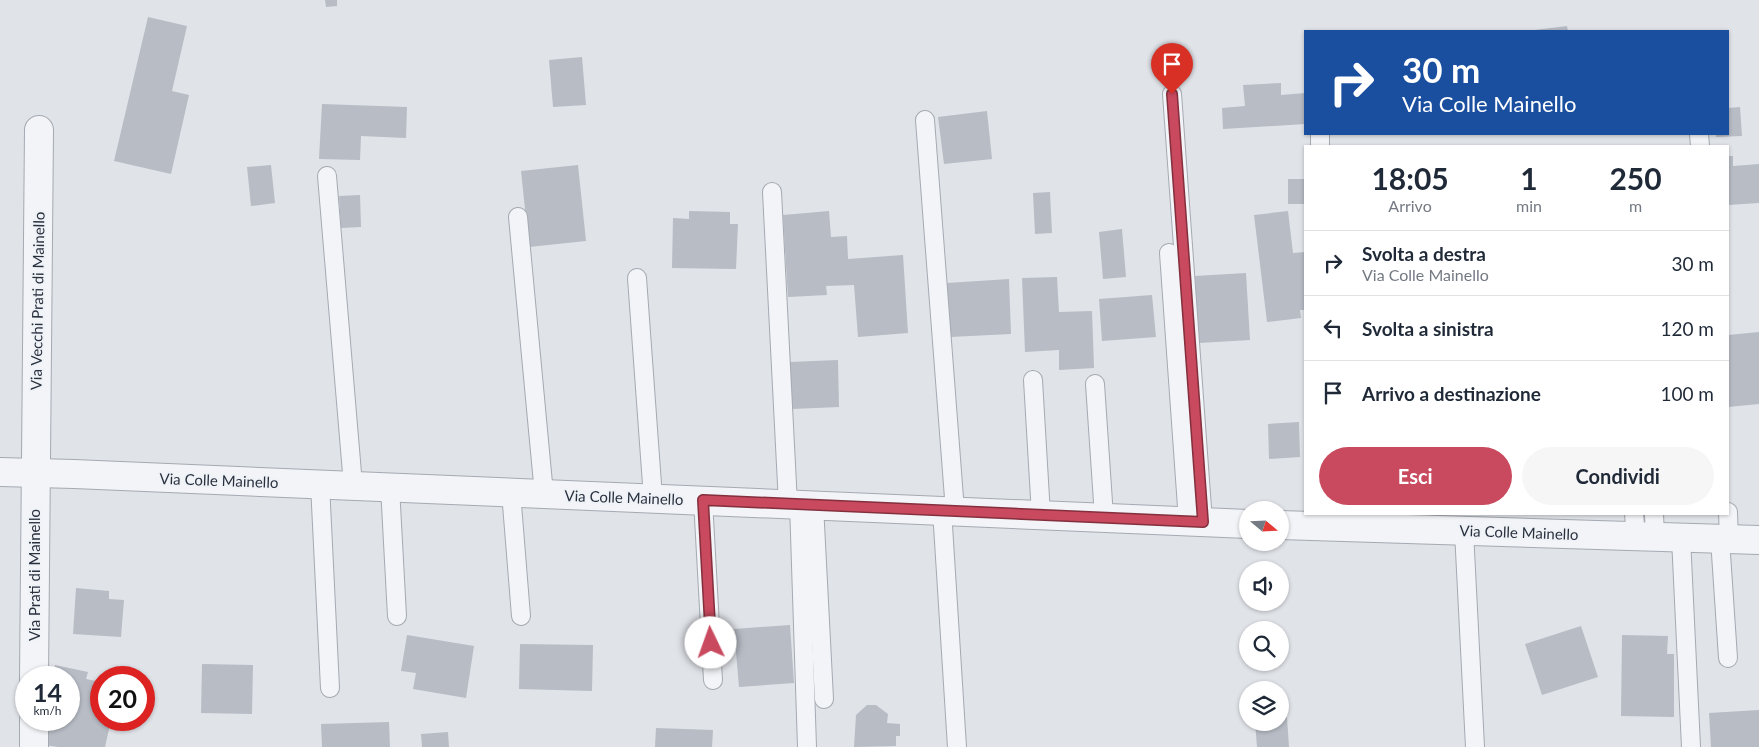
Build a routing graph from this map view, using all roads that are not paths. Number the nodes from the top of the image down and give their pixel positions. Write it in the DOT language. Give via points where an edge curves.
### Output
graph roads {
  1 [pos="1172,94"];
  2 [pos="925,120"];
  3 [pos="39,130"];
  4 [pos="327,176"];
  5 [pos="772,192"];
  6 [pos="518,217"];
  7 [pos="1169,253"];
  8 [pos="637,278"];
  9 [pos="1033,380"];
  10 [pos="1095,384"];
  11 [pos="0,472"];
  12 [pos="35,473"];
  13 [pos="320,484"];
  14 [pos="352,485"];
  15 [pos="390,487"];
  16 [pos="510,492"];
  17 [pos="544,494"];
  18 [pos="654,498"];
  19 [pos="703,500"];
  20 [pos="801,504"];
  21 [pos="949,511"];
  22 [pos="1041,515"];
  23 [pos="1728,515"];
  24 [pos="1104,517"];
  25 [pos="1354,520"];
  26 [pos="1196,521"];
  27 [pos="1239,523"];
  28 [pos="1289,524"];
  29 [pos="1478,525"];
  30 [pos="1652,528"];
  31 [pos="1725,539"];
  32 [pos="1759,540"];
  33 [pos="397,616"];
  34 [pos="521,616"];
  35 [pos="1728,658"];
  36 [pos="34,666"];
  37 [pos="713,680"];
  38 [pos="330,688"];
  39 [pos="824,699"];
  40 [pos="34,731"];
  41 [pos="34,747"];
  42 [pos="807,747"];
  43 [pos="957,747"];
  44 [pos="1475,747"];
  45 [pos="1691,747"];
  1 -- 26 [label="lane"];
  2 -- 21 [label="lane"];
  3 -- 12 [label="street, Via Vecchi Prati di Mainello"];
  4 -- 14 [label="lane"];
  5 -- 20 [label="lane"];
  6 -- 17 [label="lane"];
  7 -- 26 [label="lane"];
  8 -- 18 [label="lane"];
  9 -- 22 [label="lane"];
  10 -- 24 [label="lane"];
  11 -- 12 [label="street, Via Colle Mainello"];
  12 -- 13 [label="street, Via Colle Mainello"];
  12 -- 36 [label="street, Via Prati di Mainello"];
  13 -- 14 [label="street, Via Colle Mainello"];
  13 -- 38 [label="lane"];
  14 -- 15 [label="street, Via Colle Mainello"];
  15 -- 16 [label="street, Via Colle Mainello"];
  15 -- 33 [label="lane"];
  16 -- 17 [label="street, Via Colle Mainello"];
  16 -- 34 [label="lane"];
  17 -- 18 [label="street, Via Colle Mainello"];
  18 -- 19 [label="street, Via Colle Mainello"];
  19 -- 20 [label="street, Via Colle Mainello"];
  19 -- 37 [label="lane"];
  20 -- 21 [label="street, Via Colle Mainello"];
  20 -- 39 [label="lane"];
  20 -- 42 [label="lane"];
  21 -- 22 [label="street, Via Colle Mainello"];
  21 -- 43 [label="lane"];
  22 -- 24 [label="street, Via Colle Mainello"];
  23 -- 31 [label="lane"];
  24 -- 26 [label="street, Via Colle Mainello"];
  25 -- 28 [label="street, Via Colle Mainello"];
  25 -- 29 [label="street, Via Colle Mainello"];
  26 -- 27 [label="street, Via Colle Mainello"];
  29 -- 30 [label="street, Via Colle Mainello"];
  29 -- 44 [label="lane"];
  30 -- 31 [label="street, Via Colle Mainello"];
  30 -- 45 [label="lane"];
  31 -- 32 [label="street, Via Colle Mainello"];
  31 -- 35 [label="lane"];
  40 -- 41 [label="street"];
}
